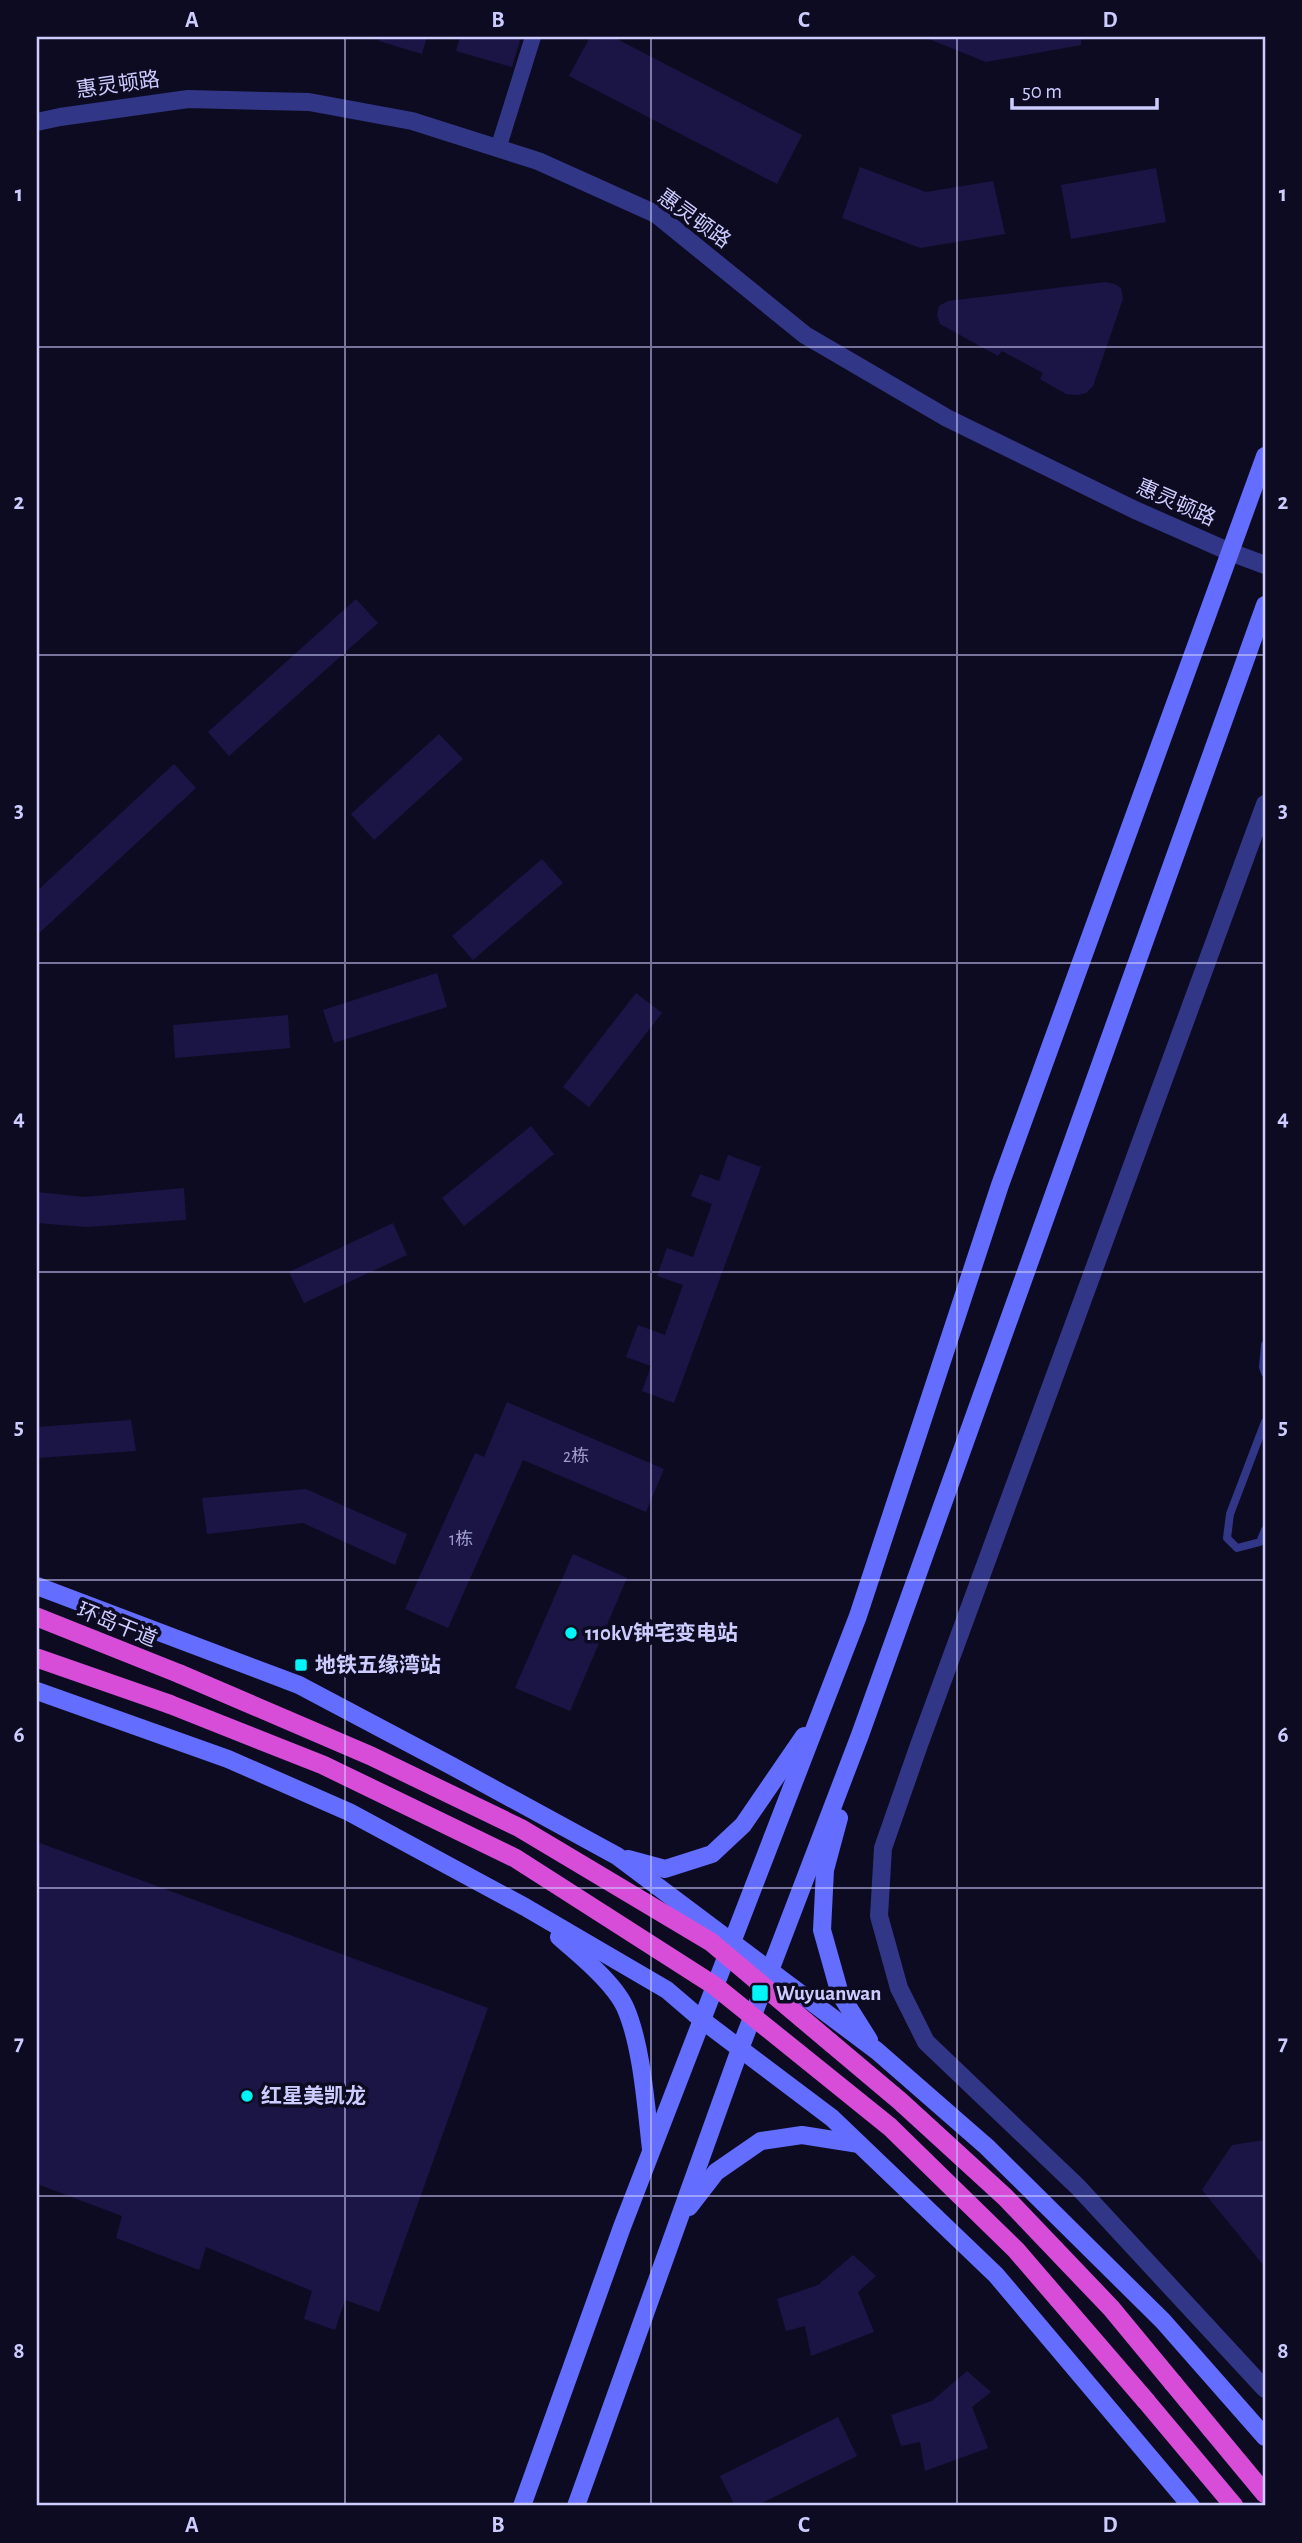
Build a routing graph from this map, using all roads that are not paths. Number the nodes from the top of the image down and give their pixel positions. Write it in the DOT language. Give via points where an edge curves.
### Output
graph roads {
  1 [pos="533,37"];
  2 [pos="37,122"];
  3 [pos="498,149"];
  4 [pos="1265,456"];
  5 [pos="1230,552"];
  6 [pos="1265,565"];
  7 [pos="1265,605"];
  8 [pos="1265,804"];
  9 [pos="1265,1345"];
  10 [pos="1265,1373"];
  11 [pos="1265,1422"];
  12 [pos="1265,1530"];
  13 [pos="37,1586"];
  14 [pos="37,1617"];
  15 [pos="37,1658"];
  16 [pos="39,1694"];
  17 [pos="824,1707"];
  18 [pos="860,1735"];
  19 [pos="617,1856"];
  20 [pos="525,1907"];
  21 [pos="730,1941"];
  22 [pos="770,1971"];
  23 [pos="702,2020"];
  24 [pos="740,2049"];
  25 [pos="877,2051"];
  26 [pos="859,2144"];
  27 [pos="652,2152"];
  28 [pos="679,2221"];
  29 [pos="1265,2389"];
  30 [pos="1146,2401"];
  31 [pos="1199,2413"];
  32 [pos="1265,2437"];
  33 [pos="1265,2477"];
  34 [pos="1265,2494"];
  35 [pos="522,2506"];
  36 [pos="576,2506"];
  37 [pos="1191,2506"];
  38 [pos="1221,2506"];
  39 [pos="1234,2506"];
  1 -- 3 [label="street"];
  2 -- 3 [label="street, 惠灵顿路" via="188,99 309,102 412,121"];
  3 -- 5 [label="street, 惠灵顿路" via="656,215 806,335 947,418"];
  4 -- 5 [label="main road"];
  5 -- 6 [label="street, 惠灵顿路"];
  5 -- 17 [label="main road" via="1000,1185"];
  7 -- 18 [label="main road"];
  8 -- 29 [label="street" via="883,1847 879,1916 899,1988 926,2042 1078,2187"];
  9 -- 10 [label="lane"];
  11 -- 12 [label="lane" via="1230,1514 1227,1538 1237,1548 1260,1542"];
  13 -- 19 [label="main road" via="299,1685"];
  14 -- 31 [label="highway, 环岛干道, bridge" via="371,1756 520,1828 711,1942 900,2101 1005,2197 1111,2308"];
  15 -- 30 [label="highway, bridge" via="323,1765 515,1858 715,1986 890,2127 1016,2250"];
  16 -- 20 [label="main road" via="228,1759 349,1812"];
  17 -- 19 [label="main road" via="743,1825 712,1854 665,1869"];
  17 -- 21 [label="main road"];
  18 -- 22 [label="main road"];
  18 -- 25 [label="main road" via="825,1870 822,1930 840,1994"];
  19 -- 21 [label="main road"];
  20 -- 23 [label="main road" via="667,1990"];
  20 -- 27 [label="main road" via="592,1965 624,2006 639,2057"];
  21 -- 22 [label="main road"];
  21 -- 23 [label="main road"];
  22 -- 24 [label="main road"];
  22 -- 25 [label="main road"];
  23 -- 24 [label="main road"];
  23 -- 27 [label="main road"];
  24 -- 26 [label="main road"];
  24 -- 28 [label="main road"];
  25 -- 32 [label="main road" via="987,2147 1153,2311"];
  26 -- 28 [label="main road" via="802,2135 761,2141 716,2172"];
  26 -- 37 [label="main road" via="996,2274"];
  27 -- 35 [label="main road"];
  28 -- 36 [label="main road"];
  30 -- 38 [label="highway"];
  30 -- 39 [label="highway"];
  31 -- 33 [label="highway"];
  31 -- 34 [label="highway"];
}
